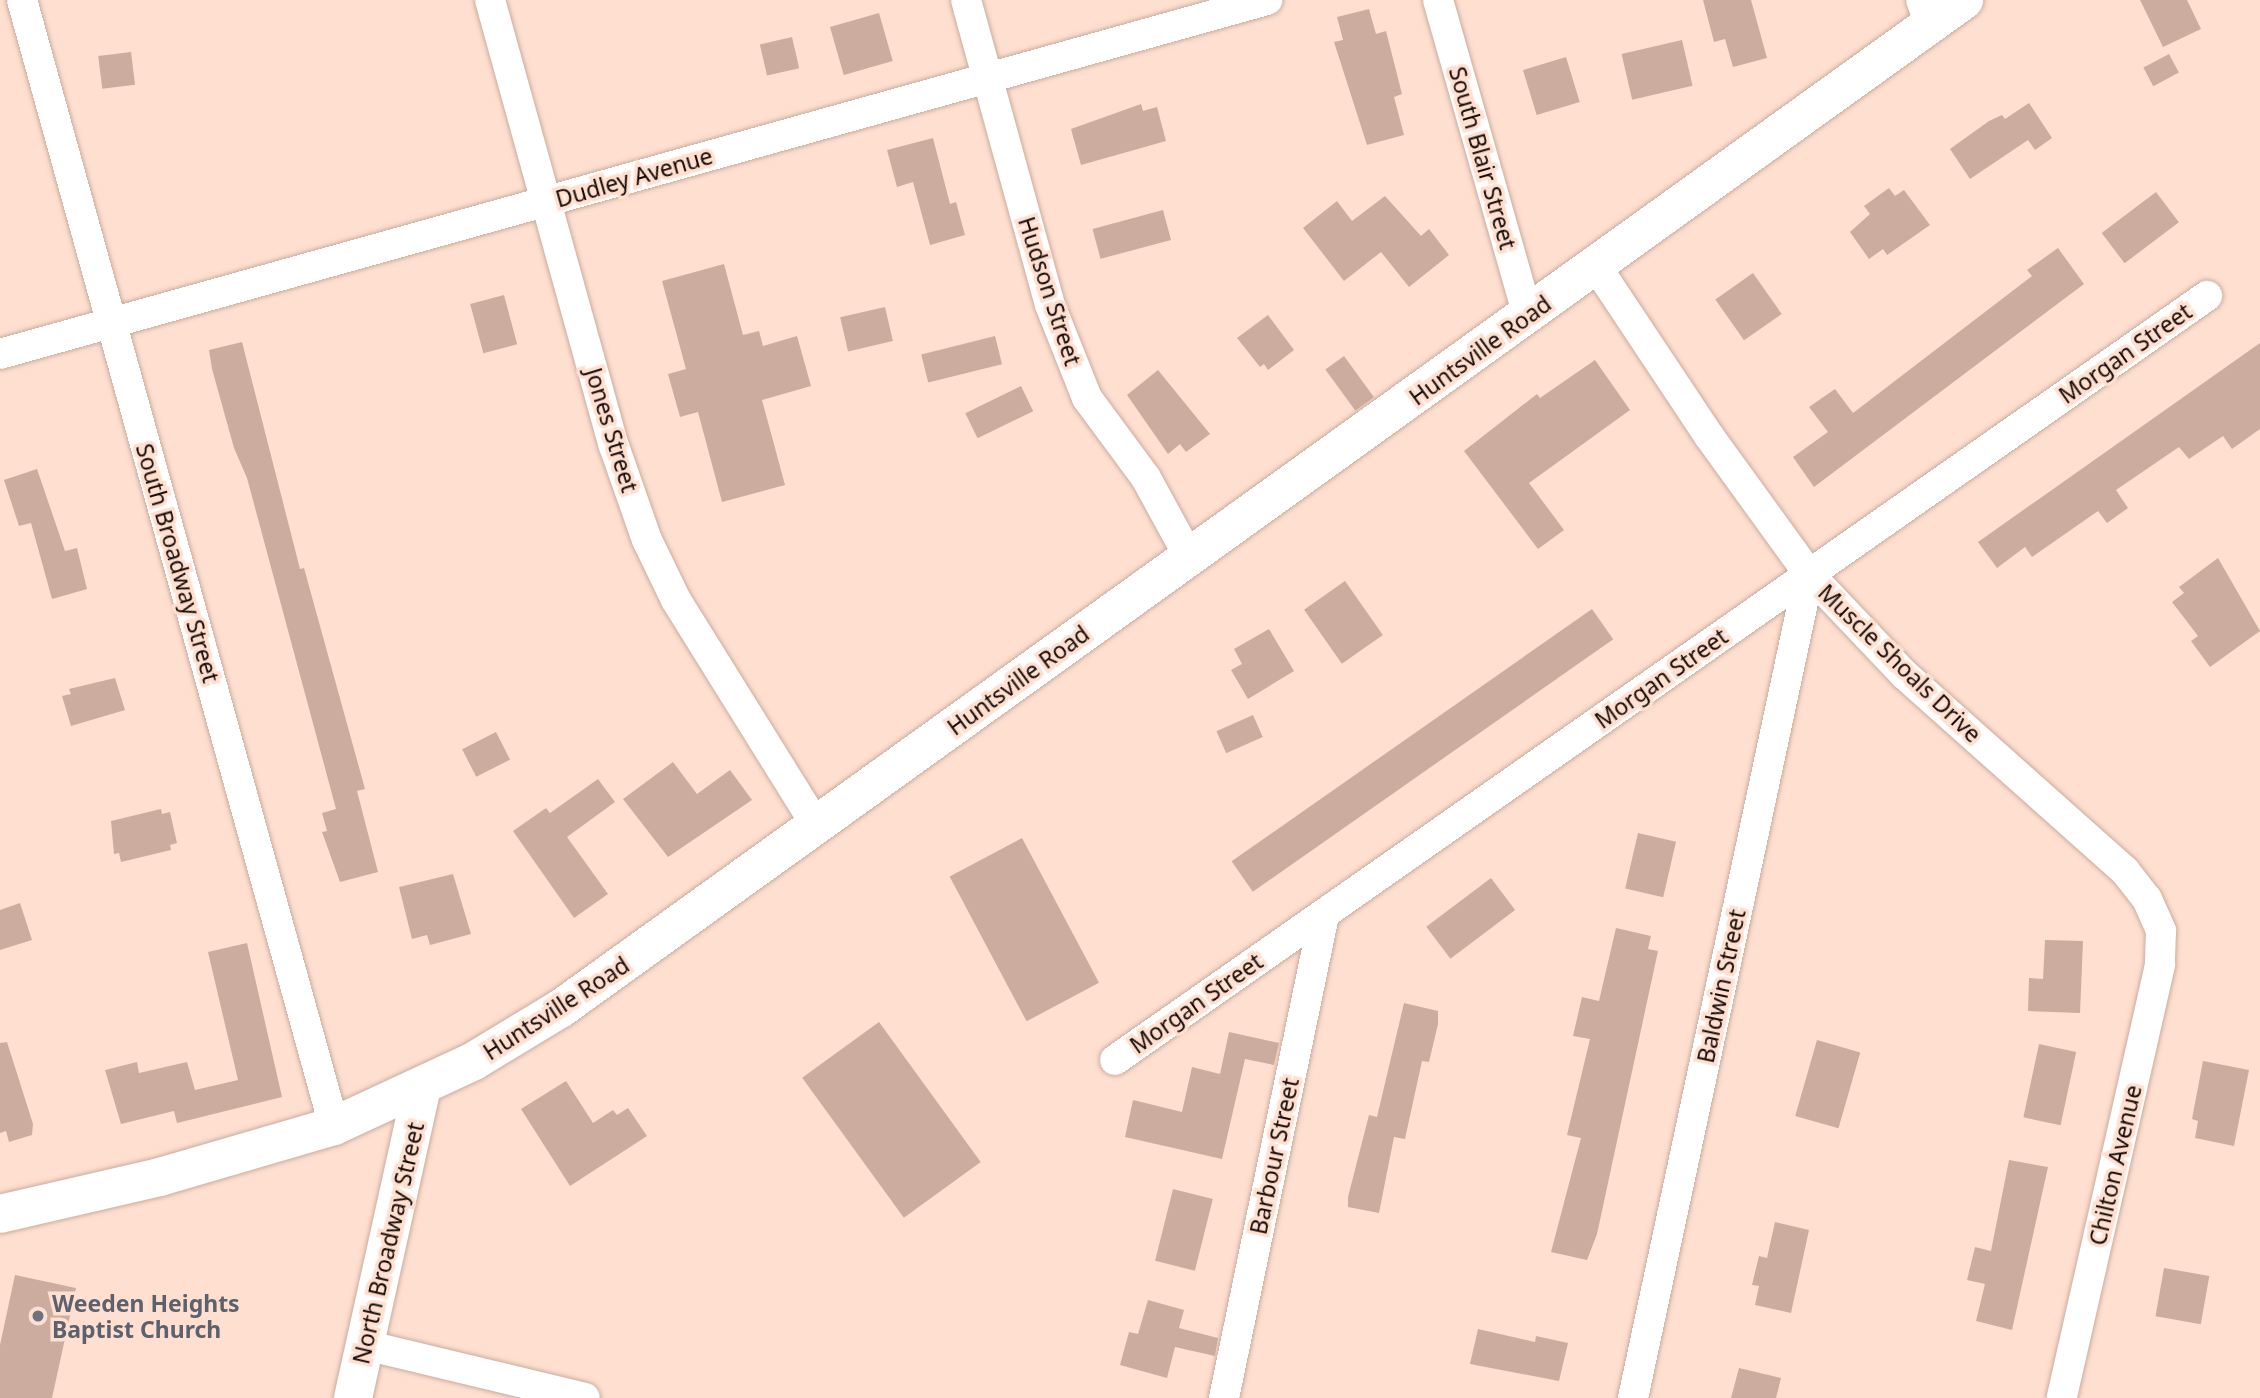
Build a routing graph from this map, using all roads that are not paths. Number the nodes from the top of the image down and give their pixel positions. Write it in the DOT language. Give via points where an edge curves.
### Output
graph roads {
  1 [pos="22,0"];
  2 [pos="490,0"];
  3 [pos="966,0"];
  4 [pos="1267,0"];
  5 [pos="1438,0"];
  6 [pos="1964,0"];
  7 [pos="1925,13"];
  8 [pos="987,78"];
  9 [pos="546,202"];
  10 [pos="1597,266"];
  11 [pos="2207,296"];
  12 [pos="1528,315"];
  13 [pos="111,323"];
  14 [pos="0,355"];
  15 [pos="1189,556"];
  16 [pos="1809,574"];
  17 [pos="816,825"];
  18 [pos="1324,914"];
  19 [pos="2161,931"];
  20 [pos="1115,1060"];
  21 [pos="422,1087"];
  22 [pos="334,1126"];
  23 [pos="0,1214"];
  24 [pos="365,1345"];
  25 [pos="353,1398"];
  26 [pos="585,1398"];
  27 [pos="1224,1398"];
  28 [pos="1633,1398"];
  29 [pos="2062,1398"];
  1 -- 13 [label="street, South Broadway Street"];
  2 -- 9 [label="street, Jones Street"];
  3 -- 8 [label="street, Hudson Street"];
  4 -- 8 [label="street, Dudley Avenue"];
  5 -- 12 [label="street, South Blair Street"];
  6 -- 7 [label="main road, Huntsville Road"];
  7 -- 10 [label="main road, Huntsville Road"];
  8 -- 9 [label="street, Dudley Avenue"];
  8 -- 15 [label="street, Hudson Street" via="1050,305 1087,398 1146,478"];
  9 -- 13 [label="street, Dudley Avenue"];
  9 -- 17 [label="street, Jones Street" via="614,446 647,540 676,600"];
  10 -- 12 [label="main road, Huntsville Road"];
  10 -- 16 [label="street, Muscle Shoals Drive" via="1709,436"];
  11 -- 16 [label="street, Morgan Street"];
  12 -- 15 [label="main road, Huntsville Road"];
  13 -- 14 [label="street, Dudley Avenue"];
  13 -- 22 [label="street, South Broadway Street"];
  15 -- 17 [label="main road, Huntsville Road"];
  16 -- 18 [label="street, Morgan Street"];
  16 -- 19 [label="street, Muscle Shoals Drive" via="1905,675 2125,871 2147,899"];
  16 -- 28 [label="street, Baldwin Street"];
  17 -- 21 [label="main road, Huntsville Road" via="560,1009"];
  18 -- 20 [label="street, Morgan Street"];
  18 -- 27 [label="street, Barbour Street"];
  19 -- 29 [label="street, Chilton Avenue" via="2160,965"];
  21 -- 22 [label="main road, Huntsville Road"];
  21 -- 24 [label="main road, North Broadway Street"];
  22 -- 23 [label="main road, Huntsville Road" via="160,1177"];
  24 -- 25 [label="main road, North Broadway Street"];
  24 -- 26 [label="street"];
}
